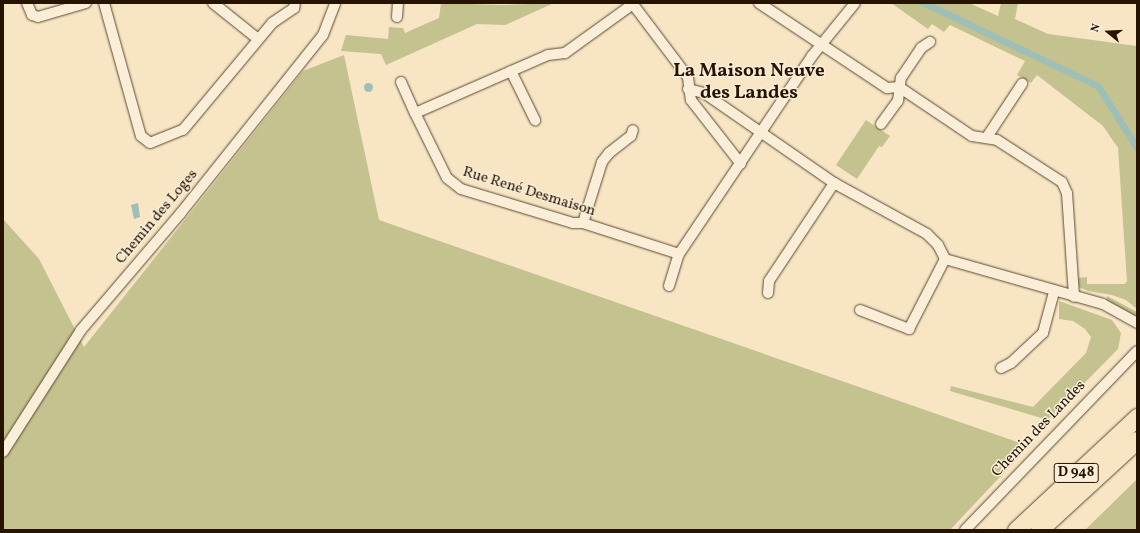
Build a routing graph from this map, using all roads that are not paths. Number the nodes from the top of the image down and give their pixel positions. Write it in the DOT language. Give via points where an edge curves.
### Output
graph roads {
  1 [pos="27,3"];
  2 [pos="86,3"];
  3 [pos="104,3"];
  4 [pos="213,3"];
  5 [pos="295,3"];
  6 [pos="335,3"];
  7 [pos="398,3"];
  8 [pos="632,3"];
  9 [pos="759,3"];
  10 [pos="855,3"];
  11 [pos="55,7"];
  12 [pos="397,17"];
  13 [pos="258,39"];
  14 [pos="930,42"];
  15 [pos="822,46"];
  16 [pos="511,71"];
  17 [pos="401,82"];
  18 [pos="1022,84"];
  19 [pos="898,87"];
  20 [pos="688,89"];
  21 [pos="415,113"];
  22 [pos="534,120"];
  23 [pos="881,124"];
  24 [pos="633,130"];
  25 [pos="760,134"];
  26 [pos="987,137"];
  27 [pos="741,164"];
  28 [pos="834,183"];
  29 [pos="583,223"];
  30 [pos="679,254"];
  31 [pos="945,259"];
  32 [pos="669,286"];
  33 [pos="1054,292"];
  34 [pos="768,293"];
  35 [pos="1074,297"];
  36 [pos="860,310"];
  37 [pos="1136,324"];
  38 [pos="1137,351"];
  39 [pos="1001,368"];
  40 [pos="1137,418"];
  41 [pos="1137,440"];
  42 [pos="3,452"];
  43 [pos="965,530"];
  44 [pos="1016,530"];
  45 [pos="1039,530"];
  1 -- 11 [label="street" via="32,14 38,17"];
  2 -- 11 [label="street"];
  3 -- 13 [label="street" via="141,136 150,143 183,130"];
  4 -- 13 [label="street"];
  5 -- 13 [label="street" via="294,8 272,23"];
  6 -- 42 [label="street, Chemin des Loges" via="323,35 180,214 81,330"];
  7 -- 12 [label="street"];
  8 -- 16 [label="street" via="565,53 548,55"];
  8 -- 20 [label="street" via="688,77"];
  9 -- 15 [label="street"];
  10 -- 15 [label="street"];
  14 -- 19 [label="street" via="921,48"];
  15 -- 19 [label="street" via="887,88"];
  15 -- 25 [label="street" via="812,56"];
  16 -- 21 [label="street"];
  16 -- 22 [label="street"];
  17 -- 21 [label="street, Rue René Desmaison"];
  18 -- 26 [label="street"];
  19 -- 23 [label="street" via="898,101"];
  19 -- 26 [label="street" via="972,136"];
  20 -- 25 [label="street" via="704,93"];
  20 -- 27 [label="street" via="698,111"];
  21 -- 29 [label="street, Rue René Desmaison" via="453,184 573,223"];
  24 -- 29 [label="street" via="631,136 602,162"];
  25 -- 27 [label="street"];
  25 -- 28 [label="street"];
  26 -- 35 [label="street" via="997,140 1062,182 1067,193"];
  27 -- 30 [label="street"];
  28 -- 31 [label="street" via="927,234 938,245"];
  28 -- 34 [label="street" via="769,281"];
  29 -- 30 [label="street, Rue René Desmaison"];
  30 -- 32 [label="street"];
  31 -- 33 [label="street"];
  31 -- 36 [label="street" via="910,329"];
  33 -- 35 [label="street"];
  33 -- 39 [label="street" via="1043,333 1011,363"];
  35 -- 37 [label="street" via="1103,304"];
  38 -- 43 [label="street, Chemin des Landes"];
  40 -- 44 [label="highway, D 948"];
  41 -- 45 [label="highway, D 948"];
}
